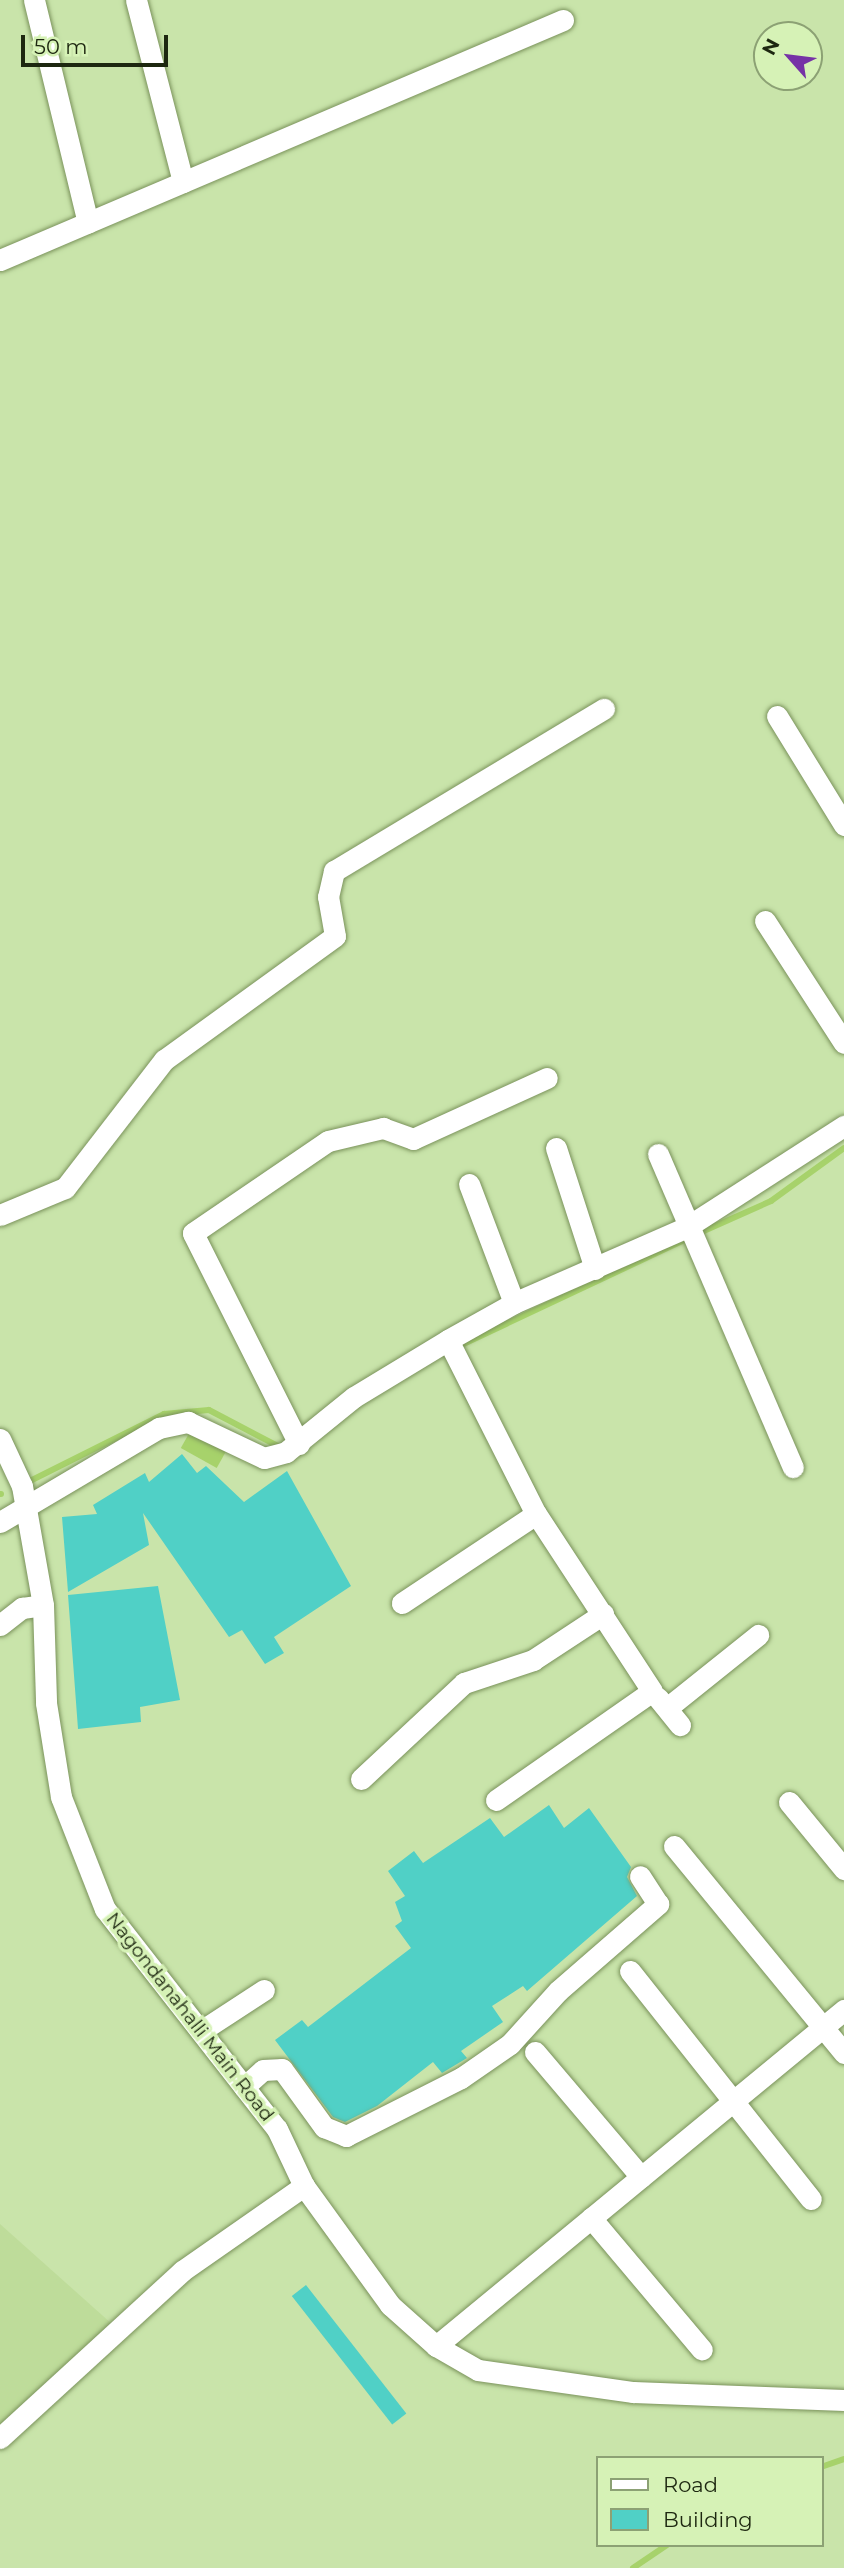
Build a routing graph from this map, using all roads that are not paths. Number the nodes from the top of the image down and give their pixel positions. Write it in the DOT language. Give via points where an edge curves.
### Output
graph roads {
  1 [pos="34,0"];
  2 [pos="136,0"];
  3 [pos="563,20"];
  4 [pos="183,182"];
  5 [pos="88,223"];
  6 [pos="0,260"];
  7 [pos="604,709"];
  8 [pos="777,716"];
  9 [pos="844,825"];
  10 [pos="765,921"];
  11 [pos="844,1043"];
  12 [pos="547,1078"];
  13 [pos="844,1126"];
  14 [pos="556,1148"];
  15 [pos="658,1154"];
  16 [pos="469,1185"];
  17 [pos="0,1215"];
  18 [pos="687,1227"];
  19 [pos="595,1269"];
  20 [pos="514,1303"];
  21 [pos="448,1340"];
  22 [pos="0,1438"];
  23 [pos="299,1444"];
  24 [pos="793,1467"];
  25 [pos="26,1504"];
  26 [pos="536,1514"];
  27 [pos="0,1522"];
  28 [pos="402,1603"];
  29 [pos="43,1605"];
  30 [pos="603,1614"];
  31 [pos="0,1625"];
  32 [pos="758,1635"];
  33 [pos="652,1691"];
  34 [pos="361,1779"];
  35 [pos="496,1800"];
  36 [pos="789,1802"];
  37 [pos="674,1846"];
  38 [pos="844,1869"];
  39 [pos="640,1876"];
  40 [pos="630,1971"];
  41 [pos="264,1990"];
  42 [pos="844,2010"];
  43 [pos="822,2028"];
  44 [pos="201,2031"];
  45 [pos="535,2052"];
  46 [pos="844,2053"];
  47 [pos="244,2087"];
  48 [pos="733,2101"];
  49 [pos="641,2177"];
  50 [pos="304,2186"];
  51 [pos="811,2199"];
  52 [pos="591,2218"];
  53 [pos="436,2346"];
  54 [pos="702,2350"];
  55 [pos="844,2400"];
  56 [pos="0,2438"];
  1 -- 5 [label="street"];
  2 -- 4 [label="street"];
  3 -- 4 [label="street"];
  4 -- 5 [label="street"];
  5 -- 6 [label="street"];
  7 -- 17 [label="street" via="334,871 328,897 335,936 164,1060 65,1188"];
  8 -- 9 [label="street"];
  10 -- 11 [label="street"];
  12 -- 23 [label="street" via="413,1139 383,1128 328,1141 193,1233"];
  13 -- 18 [label="street"];
  14 -- 19 [label="street"];
  15 -- 18 [label="street"];
  16 -- 20 [label="street"];
  18 -- 19 [label="street"];
  18 -- 24 [label="street"];
  19 -- 20 [label="street"];
  20 -- 21 [label="street"];
  21 -- 23 [label="street" via="354,1397"];
  21 -- 26 [label="street"];
  22 -- 25 [label="street, Nagondanahalli Main Road"];
  23 -- 25 [label="street" via="264,1458 214,1430 178,1424 159,1428"];
  25 -- 27 [label="street"];
  25 -- 29 [label="street, Nagondanahalli Main Road"];
  26 -- 28 [label="street"];
  26 -- 30 [label="street"];
  29 -- 31 [label="street" via="22,1608"];
  29 -- 44 [label="street, Nagondanahalli Main Road" via="46,1703 61,1797 105,1909"];
  30 -- 33 [label="street"];
  30 -- 34 [label="street" via="533,1660 464,1683"];
  32 -- 33 [label="street" via="674,1717"];
  33 -- 35 [label="street"];
  36 -- 38 [label="street"];
  37 -- 43 [label="street"];
  39 -- 47 [label="street" via="658,1904 558,1991 510,2043 461,2078 346,2136 324,2127 282,2069 264,2070"];
  40 -- 48 [label="street"];
  41 -- 44 [label="street"];
  42 -- 43 [label="street"];
  43 -- 46 [label="street"];
  43 -- 48 [label="street"];
  44 -- 47 [label="street, Nagondanahalli Main Road"];
  45 -- 49 [label="street"];
  47 -- 50 [label="street, Nagondanahalli Main Road" via="277,2129"];
  48 -- 49 [label="street"];
  48 -- 51 [label="street"];
  49 -- 52 [label="street"];
  50 -- 53 [label="street, Nagondanahalli Main Road" via="364,2275"];
  50 -- 56 [label="street" via="182,2271"];
  52 -- 53 [label="street"];
  52 -- 54 [label="street"];
  53 -- 55 [label="street, Nagondanahalli Main Road" via="478,2370 621,2390"];
}
